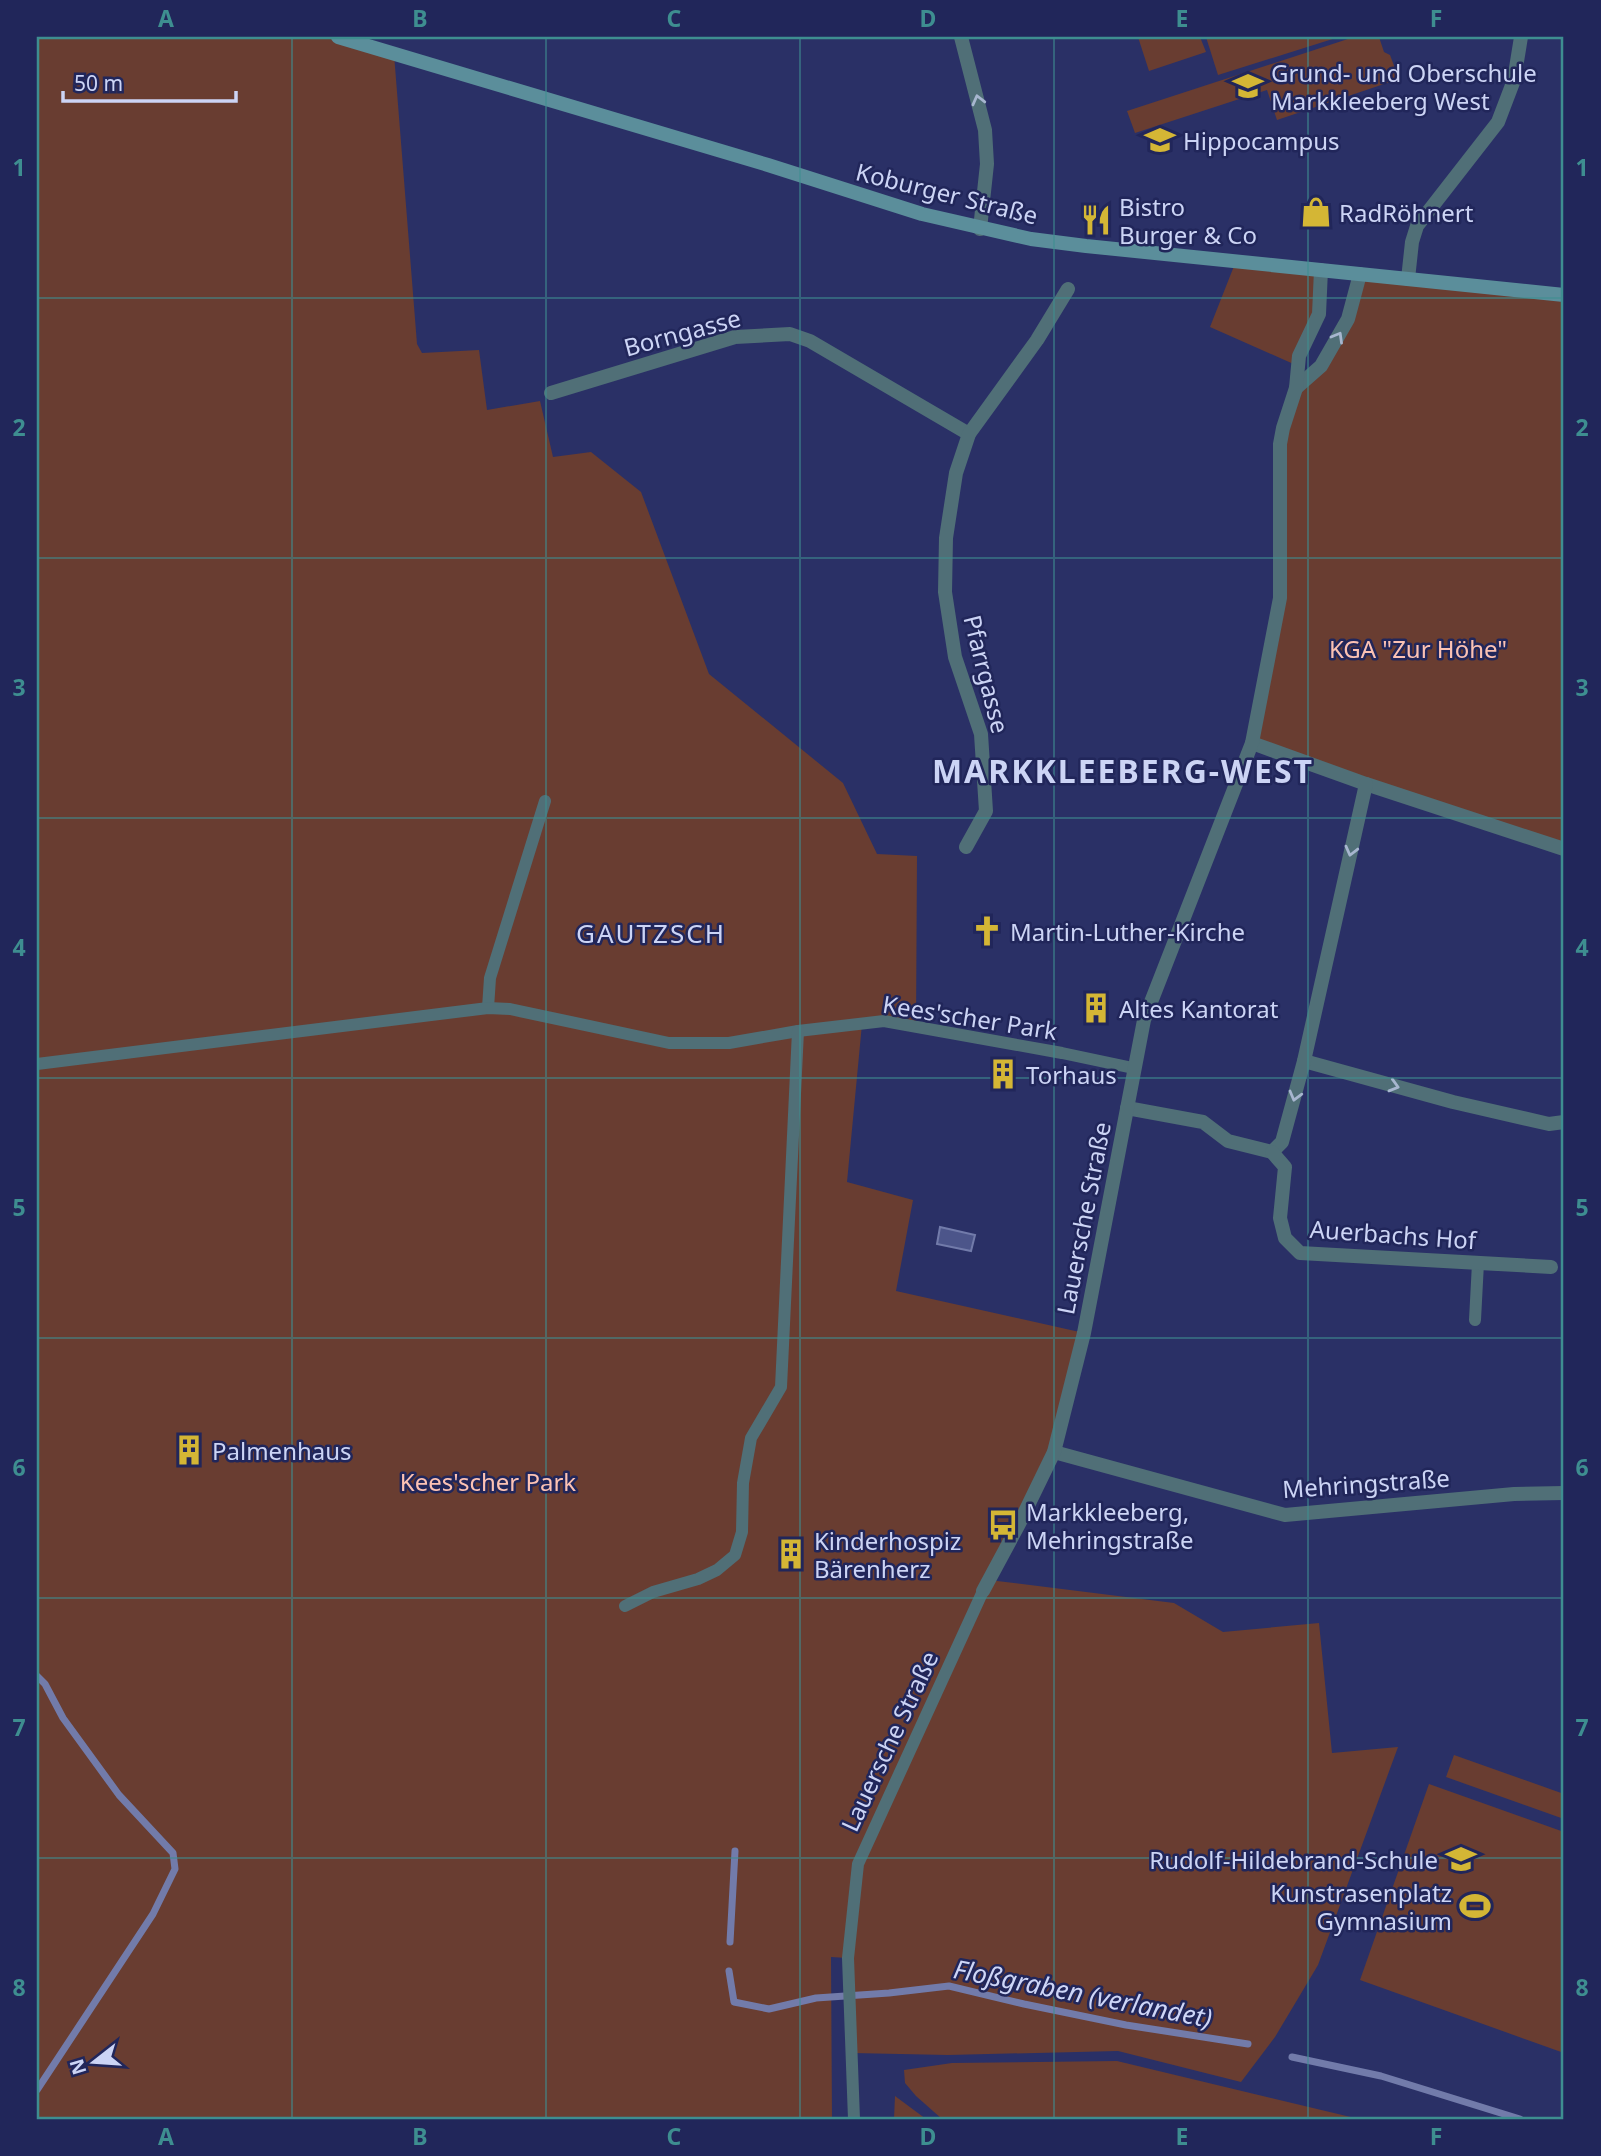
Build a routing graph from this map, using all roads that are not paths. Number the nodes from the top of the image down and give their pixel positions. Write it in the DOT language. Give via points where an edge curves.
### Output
graph roads {
  1 [pos="338,37"];
  2 [pos="961,37"];
  3 [pos="1521,37"];
  4 [pos="980,229"];
  5 [pos="1321,270"];
  6 [pos="1360,274"];
  7 [pos="1408,279"];
  8 [pos="1068,289"];
  9 [pos="1564,295"];
  10 [pos="1296,388"];
  11 [pos="551,393"];
  12 [pos="969,434"];
  13 [pos="1252,743"];
  14 [pos="1366,784"];
  15 [pos="545,801"];
  16 [pos="966,847"];
  17 [pos="1564,849"];
  18 [pos="488,1008"];
  19 [pos="798,1031"];
  20 [pos="1304,1061"];
  21 [pos="37,1064"];
  22 [pos="1133,1068"];
  23 [pos="1128,1108"];
  24 [pos="1564,1122"];
  25 [pos="1272,1152"];
  26 [pos="1478,1263"];
  27 [pos="1551,1267"];
  28 [pos="1475,1320"];
  29 [pos="1054,1452"];
  30 [pos="1564,1493"];
  31 [pos="983,1591"];
  32 [pos="625,1606"];
  33 [pos="854,2119"];
  1 -- 4 [label="main road, Koburger Straße"];
  4 -- 2 [label="street, one-way" via="987,164 985,130"];
  3 -- 7 [label="street" via="1514,80 1498,122 1417,226"];
  4 -- 5 [label="main road, Koburger Straße" via="1086,246"];
  5 -- 6 [label="main road, Koburger Straße"];
  5 -- 10 [label="street, Lauersche Straße" via="1319,314 1299,356"];
  6 -- 7 [label="main road, Koburger Straße"];
  10 -- 6 [label="street, Lauersche Straße, one-way" via="1321,366 1348,319"];
  7 -- 9 [label="main road, Koburger Straße"];
  8 -- 12 [label="street, Pfarrgasse"];
  10 -- 13 [label="street, Lauersche Straße" via="1280,444 1280,598"];
  11 -- 12 [label="street, Borngasse" via="735,337 790,334 810,341"];
  12 -- 16 [label="street, Pfarrgasse" via="956,473 946,538 945,592 955,657 981,734 986,811"];
  13 -- 14 [label="street"];
  13 -- 22 [label="street, Lauersche Straße" via="1144,1020"];
  14 -- 17 [label="street"];
  14 -- 20 [label="street, one-way"];
  15 -- 18 [label="lane" via="490,978"];
  18 -- 19 [label="lane, Kees'scher Park" via="669,1043 729,1043"];
  18 -- 21 [label="lane, Kees'scher Park"];
  19 -- 22 [label="lane, Kees'scher Park" via="884,1021"];
  19 -- 32 [label="lane" via="781,1387 751,1438 743,1483 742,1532 735,1555 717,1570"];
  20 -- 24 [label="street, one-way" via="1453,1102 1549,1124"];
  20 -- 25 [label="street, one-way" via="1282,1142"];
  22 -- 23 [label="street, Lauersche Straße"];
  23 -- 25 [label="street" via="1203,1122 1228,1141"];
  23 -- 29 [label="street, Lauersche Straße" via="1084,1333"];
  25 -- 26 [label="street, Auerbachs Hof" via="1285,1167 1280,1218 1284,1238 1300,1253"];
  26 -- 27 [label="street, Auerbachs Hof"];
  26 -- 28 [label="lane"];
  29 -- 30 [label="street, Mehringstraße" via="1285,1515"];
  29 -- 31 [label="street, Lauersche Straße"];
  31 -- 33 [label="lane, Lauersche Straße" via="858,1864 848,1958"];
}
